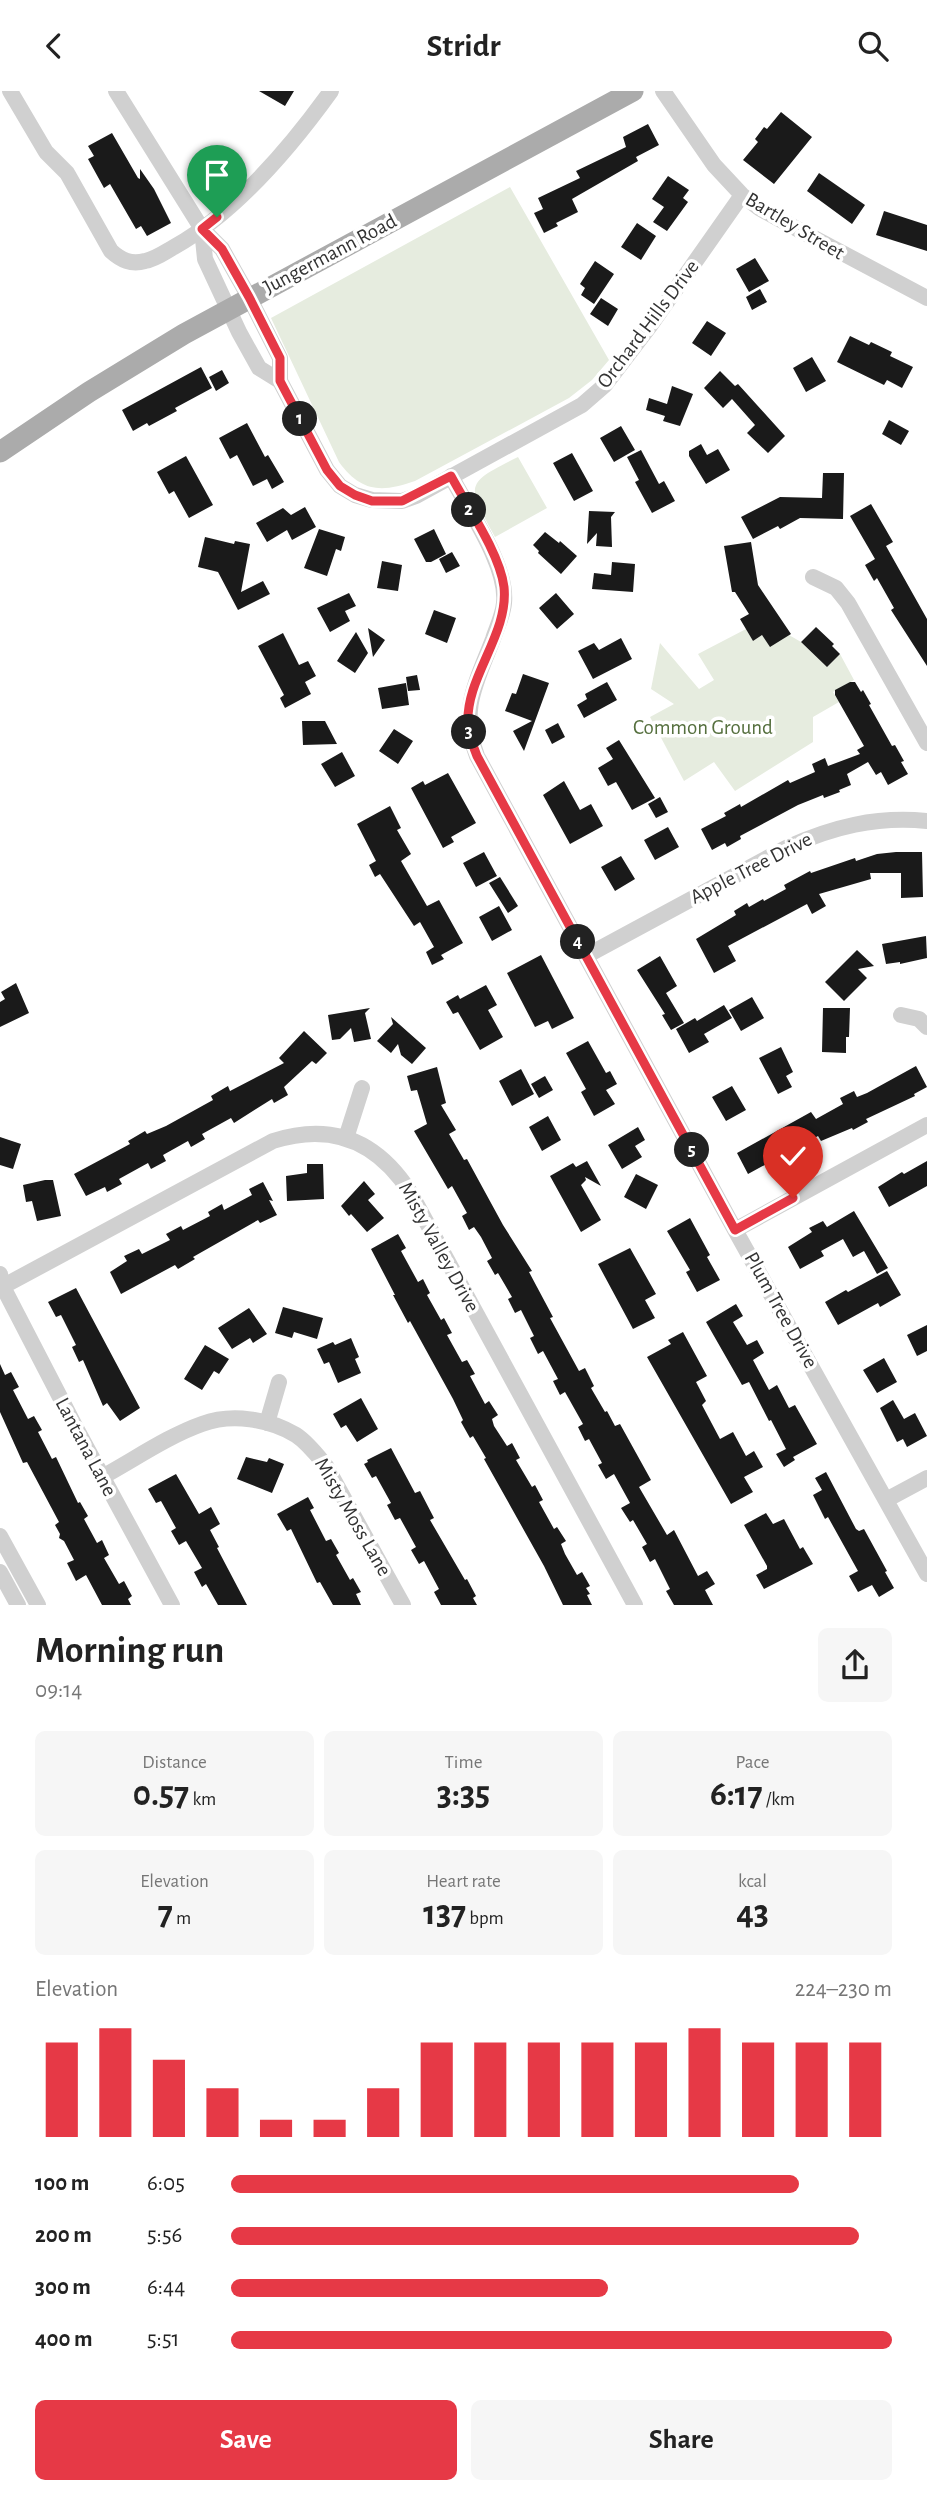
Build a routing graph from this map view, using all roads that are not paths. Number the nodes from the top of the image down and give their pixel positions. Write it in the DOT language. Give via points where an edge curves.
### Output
graph roads {
  1 [pos="10,91"];
  2 [pos="116,91"];
  3 [pos="331,91"];
  4 [pos="633,91"];
  5 [pos="663,91"];
  6 [pos="742,195"];
  7 [pos="202,229"];
  8 [pos="249,297"];
  9 [pos="927,298"];
  10 [pos="229,309"];
  11 [pos="280,381"];
  12 [pos="0,452"];
  13 [pos="451,476"];
  14 [pos="813,577"];
  15 [pos="927,743"];
  16 [pos="927,821"];
  17 [pos="586,956"];
  18 [pos="901,1014"];
  19 [pos="927,1027"];
  20 [pos="362,1088"];
  21 [pos="927,1125"];
  22 [pos="346,1137"];
  23 [pos="735,1230"];
  24 [pos="1,1283"];
  25 [pos="279,1382"];
  26 [pos="267,1423"];
  27 [pos="102,1477"];
  28 [pos="927,1478"];
  29 [pos="886,1500"];
  30 [pos="0,1536"];
  31 [pos="0,1571"];
  32 [pos="927,1574"];
  33 [pos="18,1605"];
  34 [pos="38,1605"];
  35 [pos="172,1605"];
  36 [pos="403,1605"];
  37 [pos="635,1605"];
  1 -- 7 [label="street" via="120,259 132,263 155,258"];
  2 -- 7 [label="street"];
  3 -- 7 [label="street" via="254,183"];
  4 -- 8 [label="main road, Jungermann Road"];
  5 -- 6 [label="street, Bartley Street" via="714,165"];
  6 -- 9 [label="street, Bartley Street"];
  6 -- 13 [label="street, Orchard Hills Drive" via="595,395"];
  7 -- 8 [label="street, Orchard Hills Drive" via="222,249"];
  7 -- 10 [label="street, Orchard Hills Drive" via="205,259"];
  8 -- 10 [label="main road, Jungermann Road"];
  8 -- 11 [label="street, Orchard Hills Drive" via="280,358"];
  10 -- 11 [label="street, Orchard Hills Drive" via="259,368"];
  10 -- 12 [label="main road, Jungermann Road" via="92,390"];
  11 -- 13 [label="street, Orchard Hills Drive" via="327,470 355,495 372,501 402,501"];
  13 -- 17 [label="street, Plum Tree Drive" via="500,570 504,587 499,624 471,698 471,741"];
  14 -- 15 [label="street" via="836,588 848,603"];
  16 -- 17 [label="street, Apple Tree Drive" via="870,821 816,834"];
  17 -- 23 [label="street, Plum Tree Drive"];
  18 -- 19 [label="street" via="919,1019"];
  20 -- 22 [label="street"];
  21 -- 23 [label="street"];
  22 -- 24 [label="street, Misty Valley Drive" via="311,1133 273,1141"];
  22 -- 37 [label="street, Misty Valley Drive" via="381,1155 410,1192"];
  23 -- 29 [label="street, Plum Tree Drive"];
  24 -- 27 [label="street, Lantana Lane"];
  25 -- 26 [label="street"];
  26 -- 27 [label="street, Misty Moss Lane" via="224,1419 203,1424"];
  26 -- 36 [label="street, Misty Moss Lane" via="297,1436 326,1466"];
  27 -- 35 [label="street, Lantana Lane"];
  28 -- 29 [label="street"];
  29 -- 32 [label="street, Plum Tree Drive"];
  30 -- 34 [label="street"];
  31 -- 33 [label="street"];
}
